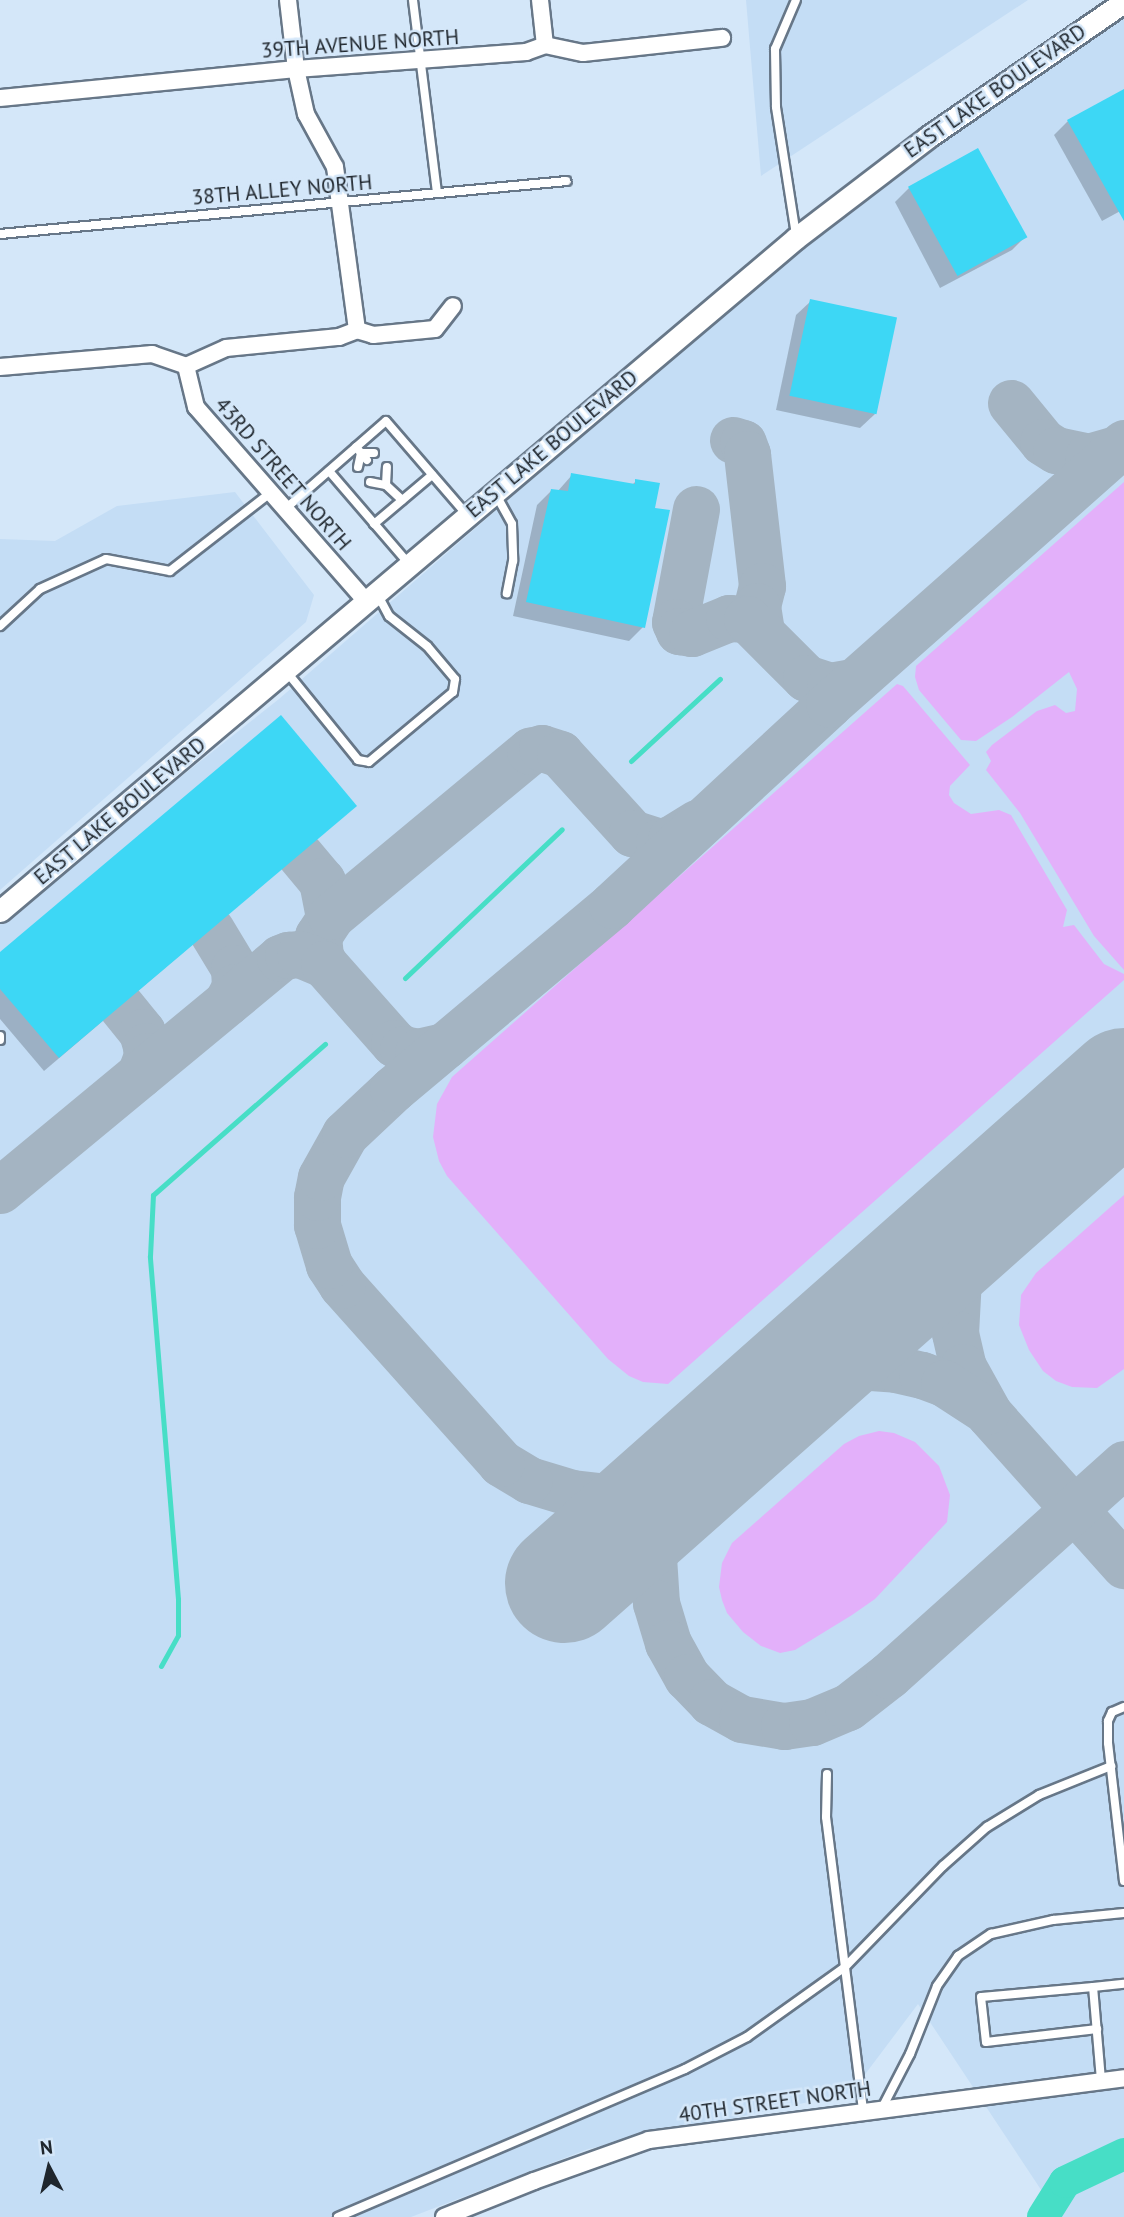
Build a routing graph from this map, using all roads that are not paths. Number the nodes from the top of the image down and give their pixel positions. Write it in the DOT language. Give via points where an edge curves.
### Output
graph roads {
  1 [pos="288,0"];
  2 [pos="413,0"];
  3 [pos="540,0"];
  4 [pos="796,0"];
  5 [pos="1123,3"];
  6 [pos="722,38"];
  7 [pos="545,45"];
  8 [pos="420,62"];
  9 [pos="296,69"];
  10 [pos="0,98"];
  11 [pos="567,181"];
  12 [pos="437,193"];
  13 [pos="341,202"];
  14 [pos="0,234"];
  15 [pos="796,238"];
  16 [pos="453,306"];
  17 [pos="357,330"];
  18 [pos="186,366"];
  19 [pos="0,367"];
  20 [pos="361,453"];
  21 [pos="374,453"];
  22 [pos="358,467"];
  23 [pos="387,467"];
  24 [pos="329,471"];
  25 [pos="379,475"];
  26 [pos="432,475"];
  27 [pos="370,482"];
  28 [pos="387,485"];
  29 [pos="495,493"];
  30 [pos="269,494"];
  31 [pos="402,500"];
  32 [pos="284,510"];
  33 [pos="467,515"];
  34 [pos="373,524"];
  35 [pos="410,565"];
  36 [pos="507,593"];
  37 [pos="371,597"];
  38 [pos="0,626"];
  39 [pos="286,671"];
  40 [pos="0,911"];
  41 [pos="1124,1707"];
  42 [pos="1111,1766"];
  43 [pos="827,1774"];
  44 [pos="1124,1881"];
  45 [pos="1124,1913"];
  46 [pos="845,1967"];
  47 [pos="1124,1984"];
  48 [pos="1093,1987"];
  49 [pos="1097,2029"];
  50 [pos="1124,2078"];
  51 [pos="1101,2080"];
  52 [pos="882,2108"];
  53 [pos="863,2110"];
  54 [pos="338,2217"];
  55 [pos="444,2217"];
  1 -- 9 [label="street"];
  2 -- 8 [label="lane"];
  3 -- 7 [label="street"];
  4 -- 15 [label="lane" via="775,49 776,107"];
  5 -- 15 [label="street, EAST LAKE BOULEVARD" via="928,137"];
  6 -- 7 [label="street, 39TH AVENUE NORTH" via="583,52"];
  7 -- 8 [label="street, 39TH AVENUE NORTH" via="526,52"];
  8 -- 9 [label="street, 39TH AVENUE NORTH"];
  8 -- 12 [label="lane"];
  9 -- 10 [label="street, 39TH AVENUE NORTH"];
  9 -- 13 [label="street" via="306,114 335,167"];
  11 -- 12 [label="lane, 38TH ALLEY NORTH"];
  12 -- 13 [label="lane, 38TH ALLEY NORTH"];
  13 -- 14 [label="lane, 38TH ALLEY NORTH"];
  13 -- 17 [label="street"];
  15 -- 29 [label="street, EAST LAKE BOULEVARD"];
  16 -- 17 [label="street" via="435,329 373,335"];
  17 -- 18 [label="street" via="339,337 226,348"];
  18 -- 19 [label="street" via="152,354"];
  18 -- 30 [label="street, 43RD STREET NORTH" via="196,407"];
  20 -- 21 [label="lane"];
  20 -- 22 [label="lane"];
  20 -- 24 [label="lane"];
  20 -- 26 [label="lane" via="386,421"];
  23 -- 28 [label="lane"];
  24 -- 32 [label="lane"];
  24 -- 34 [label="lane"];
  25 -- 28 [label="lane"];
  26 -- 31 [label="lane"];
  26 -- 33 [label="lane"];
  27 -- 28 [label="lane"];
  28 -- 31 [label="lane"];
  29 -- 33 [label="street, EAST LAKE BOULEVARD"];
  29 -- 36 [label="lane" via="512,524 513,561"];
  30 -- 32 [label="street, 43RD STREET NORTH"];
  30 -- 38 [label="lane" via="170,571 106,559 40,589"];
  31 -- 34 [label="lane"];
  32 -- 37 [label="street, 43RD STREET NORTH"];
  33 -- 35 [label="street, EAST LAKE BOULEVARD"];
  34 -- 35 [label="lane"];
  35 -- 37 [label="street, EAST LAKE BOULEVARD"];
  37 -- 39 [label="street, EAST LAKE BOULEVARD"];
  37 -- 39 [label="lane" via="427,646 455,679 453,692 369,762 358,760"];
  39 -- 40 [label="street, EAST LAKE BOULEVARD"];
  41 -- 42 [label="lane" via="1112,1712 1108,1721"];
  42 -- 44 [label="lane"];
  42 -- 46 [label="lane" via="1038,1795 988,1827 943,1866"];
  43 -- 46 [label="lane" via="825,1817"];
  45 -- 52 [label="lane" via="1053,1920 991,1934 958,1956 937,1986"];
  46 -- 53 [label="lane"];
  46 -- 54 [label="lane" via="747,2037 685,2069"];
  47 -- 48 [label="lane"];
  48 -- 49 [label="lane"];
  48 -- 49 [label="lane" via="981,1997 986,2042"];
  49 -- 51 [label="lane"];
  50 -- 51 [label="street, 40TH STREET NORTH"];
  51 -- 52 [label="street, 40TH STREET NORTH"];
  52 -- 53 [label="street, 40TH STREET NORTH"];
  53 -- 55 [label="street, 40TH STREET NORTH" via="649,2140"];
}
